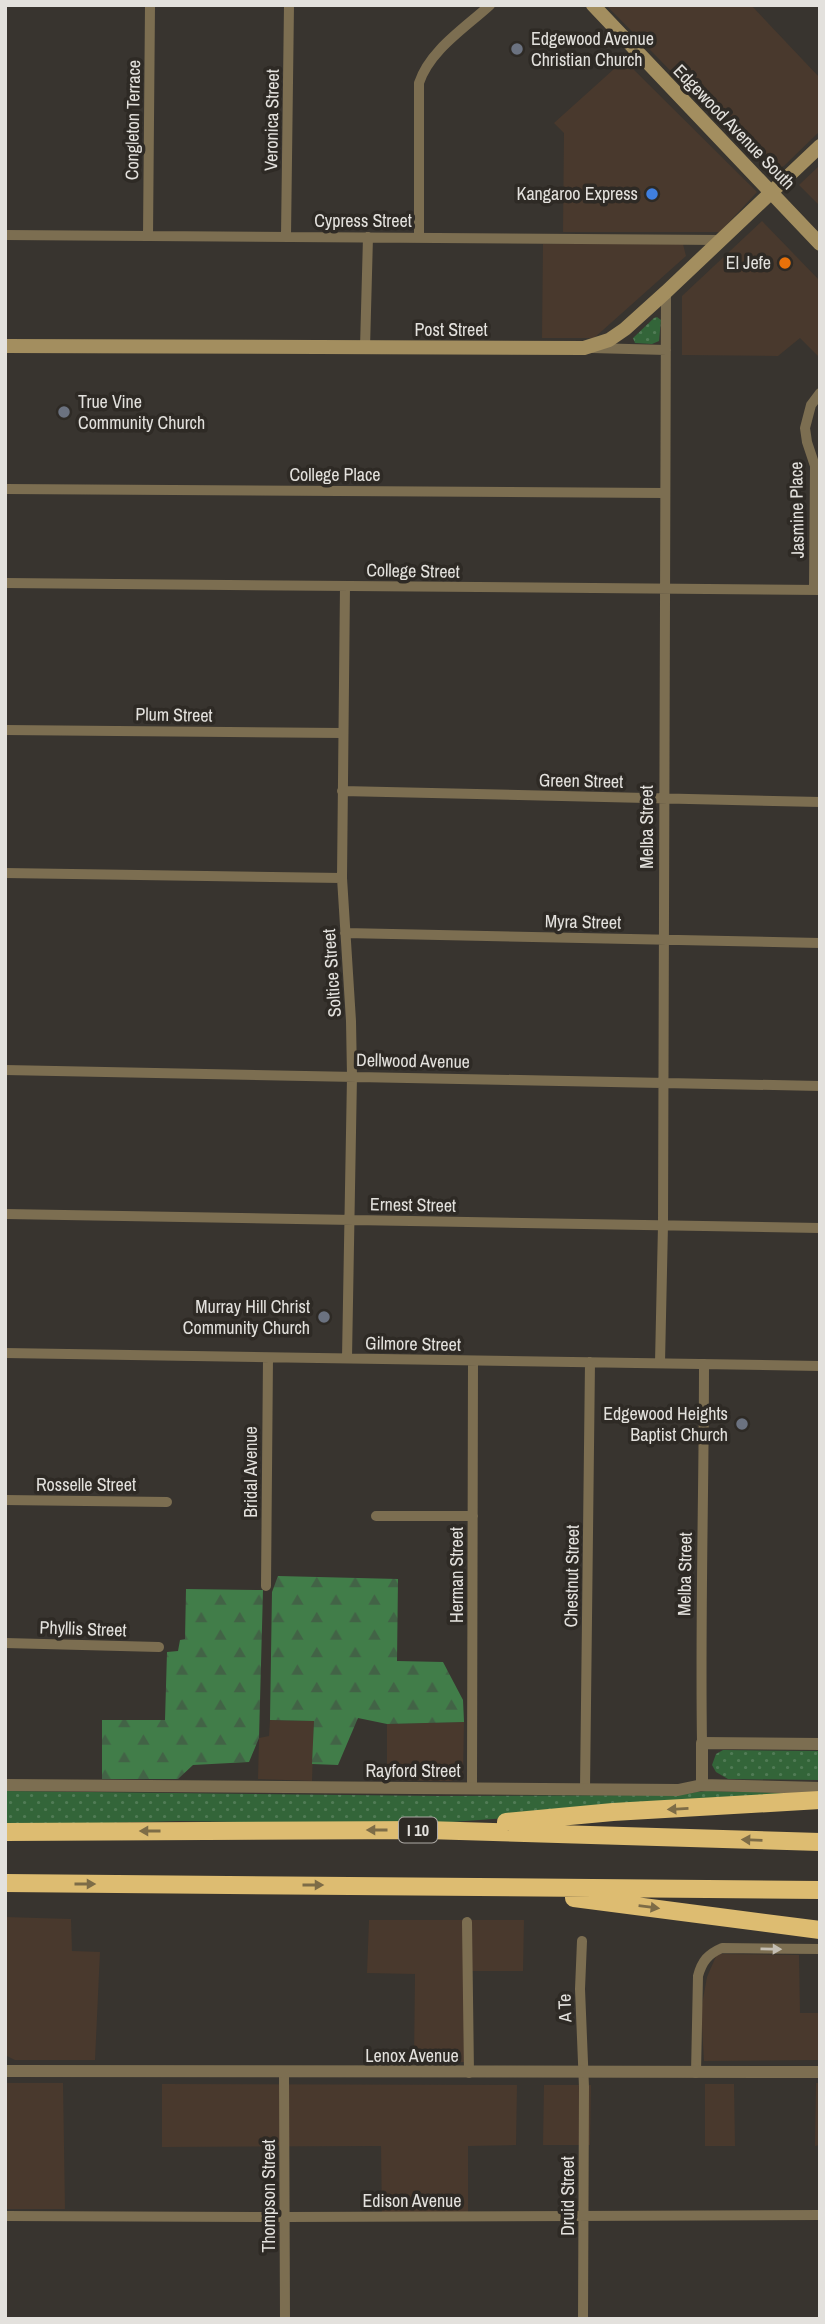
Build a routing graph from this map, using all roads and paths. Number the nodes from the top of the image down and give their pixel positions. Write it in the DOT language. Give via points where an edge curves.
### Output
graph roads {
  1 [pos="150,5"];
  2 [pos="289,5"];
  3 [pos="490,5"];
  4 [pos="593,5"];
  5 [pos="820,146"];
  6 [pos="770,191"];
  7 [pos="5,235"];
  8 [pos="148,236"];
  9 [pos="286,236"];
  10 [pos="368,237"];
  11 [pos="419,237"];
  12 [pos="721,240"];
  13 [pos="820,244"];
  14 [pos="666,292"];
  15 [pos="5,346"];
  16 [pos="365,348"];
  17 [pos="584,348"];
  18 [pos="666,350"];
  19 [pos="820,393"];
  20 [pos="818,468"];
  21 [pos="5,489"];
  22 [pos="666,493"];
  23 [pos="5,583"];
  24 [pos="345,586"];
  25 [pos="665,589"];
  26 [pos="817,590"];
  27 [pos="5,730"];
  28 [pos="342,733"];
  29 [pos="342,791"];
  30 [pos="665,799"];
  31 [pos="820,802"];
  32 [pos="5,873"];
  33 [pos="342,878"];
  34 [pos="345,933"];
  35 [pos="664,940"];
  36 [pos="820,943"];
  37 [pos="5,1070"];
  38 [pos="352,1076"];
  39 [pos="663,1082"];
  40 [pos="820,1086"];
  41 [pos="5,1214"];
  42 [pos="351,1220"];
  43 [pos="663,1225"];
  44 [pos="820,1228"];
  45 [pos="5,1353"];
  46 [pos="268,1358"];
  47 [pos="347,1358"];
  48 [pos="473,1361"];
  49 [pos="590,1362"];
  50 [pos="660,1363"];
  51 [pos="704,1364"];
  52 [pos="820,1366"];
  53 [pos="5,1500"];
  54 [pos="167,1502"];
  55 [pos="376,1516"];
  56 [pos="472,1516"];
  57 [pos="266,1586"];
  58 [pos="5,1643"];
  59 [pos="159,1647"];
  60 [pos="702,1743"];
  61 [pos="820,1744"];
  62 [pos="5,1785"];
  63 [pos="702,1785"];
  64 [pos="820,1788"];
  65 [pos="472,1789"];
  66 [pos="585,1789"];
  67 [pos="820,1800"];
  68 [pos="426,1830"];
  69 [pos="10,1832"];
  70 [pos="820,1842"];
  71 [pos="11,1883"];
  72 [pos="385,1886"];
  73 [pos="820,1890"];
  74 [pos="467,1922"];
  75 [pos="820,1930"];
  76 [pos="582,1941"];
  77 [pos="820,1949"];
  78 [pos="5,2071"];
  79 [pos="284,2073"];
  80 [pos="469,2073"];
  81 [pos="583,2073"];
  82 [pos="696,2073"];
  83 [pos="820,2073"];
  84 [pos="5,2216"];
  85 [pos="583,2216"];
  86 [pos="820,2216"];
  87 [pos="285,2217"];
  88 [pos="285,2319"];
  89 [pos="583,2319"];
  1 -- 8 [label="street, Congleton Terrace"];
  2 -- 9 [label="street, Veronica Street"];
  3 -- 11 [label="street" via="425,66 419,83"];
  4 -- 6 [label="main road, Edgewood Avenue South"];
  5 -- 6 [label="main road, Post Street"];
  6 -- 12 [label="main road, Post Street"];
  6 -- 13 [label="main road, Edgewood Avenue South"];
  7 -- 8 [label="street, Cypress Street"];
  8 -- 9 [label="street, Cypress Street"];
  9 -- 10 [label="street, Cypress Street"];
  10 -- 11 [label="street, Cypress Street"];
  10 -- 16 [label="street"];
  11 -- 12 [label="street, Cypress Street"];
  12 -- 14 [label="main road, Post Street"];
  14 -- 17 [label="main road, Post Street" via="609,340"];
  14 -- 18 [label="street, Melba Street"];
  15 -- 16 [label="main road, Post Street"];
  16 -- 17 [label="main road, Post Street"];
  17 -- 18 [label="street"];
  18 -- 22 [label="street, Melba Street"];
  19 -- 20 [label="street, Jasmine Place" via="811,405 805,428"];
  20 -- 26 [label="street, Jasmine Place"];
  21 -- 22 [label="street, College Place"];
  22 -- 25 [label="street, Melba Street"];
  23 -- 24 [label="street, College Street"];
  24 -- 25 [label="street, College Street"];
  24 -- 28 [label="street, Soltice Street"];
  25 -- 26 [label="street, College Street"];
  25 -- 30 [label="street, Melba Street"];
  27 -- 28 [label="street, Plum Street"];
  28 -- 29 [label="street, Soltice Street"];
  29 -- 30 [label="street, Green Street"];
  29 -- 33 [label="street, Soltice Street"];
  30 -- 31 [label="street, Green Street"];
  30 -- 35 [label="street, Melba Street"];
  32 -- 33 [label="street"];
  33 -- 34 [label="street, Soltice Street"];
  34 -- 35 [label="street, Myra Street"];
  34 -- 38 [label="street, Soltice Street"];
  35 -- 36 [label="street, Myra Street"];
  35 -- 39 [label="street, Melba Street"];
  37 -- 38 [label="street, Dellwood Avenue"];
  38 -- 39 [label="street, Dellwood Avenue"];
  38 -- 42 [label="street, Soltice Street"];
  39 -- 40 [label="street, Dellwood Avenue"];
  39 -- 43 [label="street, Melba Street"];
  41 -- 42 [label="street, Ernest Street"];
  42 -- 43 [label="street, Ernest Street"];
  42 -- 47 [label="street, Soltice Street"];
  43 -- 44 [label="street, Ernest Street"];
  43 -- 50 [label="street, Melba Street"];
  45 -- 46 [label="street, Gilmore Street"];
  46 -- 47 [label="street, Gilmore Street"];
  46 -- 57 [label="street, Bridal Avenue"];
  47 -- 48 [label="street, Gilmore Street"];
  48 -- 49 [label="street, Gilmore Street"];
  48 -- 56 [label="street, Herman Street"];
  49 -- 50 [label="street, Gilmore Street"];
  49 -- 66 [label="street, Chestnut Street"];
  50 -- 51 [label="street, Gilmore Street"];
  51 -- 52 [label="street, Gilmore Street"];
  51 -- 60 [label="street, Melba Street"];
  53 -- 54 [label="street, Rosselle Street"];
  55 -- 56 [label="street"];
  56 -- 65 [label="street, Herman Street"];
  58 -- 59 [label="street, Phyllis Street"];
  60 -- 61 [label="street"];
  60 -- 63 [label="street, Melba Street"];
  62 -- 65 [label="street, Rayford Street"];
  63 -- 64 [label="street, Rayford Street"];
  63 -- 66 [label="street, Rayford Street" via="678,1790"];
  65 -- 66 [label="street, Rayford Street"];
  67 -- 68 [label="highway, one-way" via="613,1812"];
  68 -- 69 [label="highway, I 10, one-way"];
  70 -- 68 [label="highway, I 10, one-way"];
  71 -- 72 [label="highway, one-way"];
  72 -- 73 [label="highway"];
  72 -- 75 [label="highway, one-way" via="578,1898"];
  74 -- 80 [label="street"];
  76 -- 81 [label="street, A Te"];
  82 -- 77 [label="street, one-way" via="698,1976 709,1954 722,1948"];
  78 -- 79 [label="street, Lenox Avenue"];
  79 -- 80 [label="street, Lenox Avenue"];
  79 -- 87 [label="street, Thompson Street"];
  80 -- 81 [label="street, Lenox Avenue"];
  81 -- 82 [label="street, Lenox Avenue"];
  81 -- 85 [label="street, Druid Street"];
  82 -- 83 [label="street, Lenox Avenue"];
  84 -- 87 [label="street, Edison Avenue"];
  85 -- 86 [label="street, Edison Avenue"];
  85 -- 87 [label="street, Edison Avenue"];
  85 -- 89 [label="street, Druid Street"];
  87 -- 88 [label="street, Thompson Street"];
}
